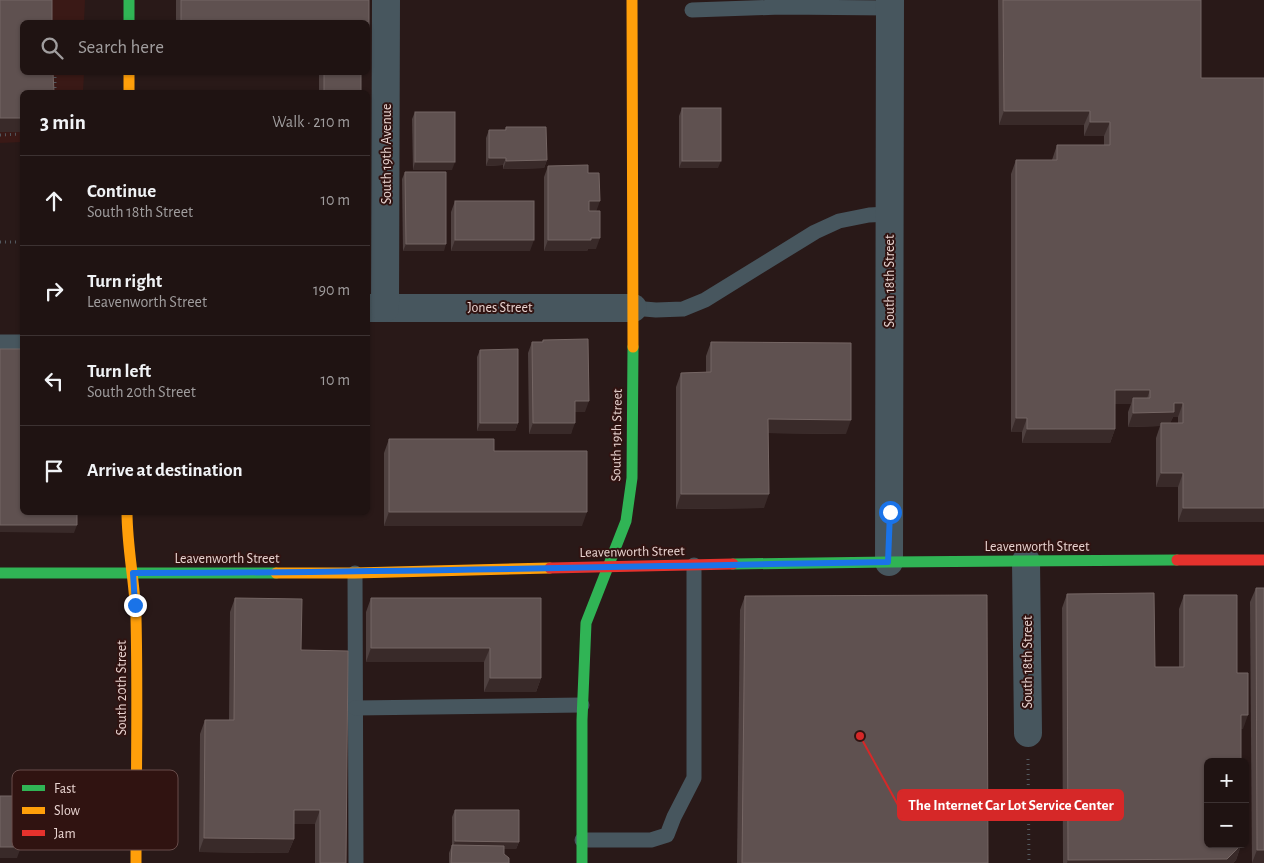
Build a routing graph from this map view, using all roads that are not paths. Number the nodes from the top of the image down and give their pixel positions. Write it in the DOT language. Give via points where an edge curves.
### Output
graph roads {
  1 [pos="129,0"];
  2 [pos="386,0"];
  3 [pos="632,0"];
  4 [pos="890,4"];
  5 [pos="692,10"];
  6 [pos="129,20"];
  7 [pos="129,75"];
  8 [pos="129,90"];
  9 [pos="890,214"];
  10 [pos="376,308"];
  11 [pos="633,308"];
  12 [pos="0,342"];
  13 [pos="20,342"];
  14 [pos="128,515"];
  15 [pos="1264,560"];
  16 [pos="1026,561"];
  17 [pos="888,562"];
  18 [pos="694,565"];
  19 [pos="607,567"];
  20 [pos="0,573"];
  21 [pos="133,573"];
  22 [pos="355,573"];
  23 [pos="582,706"];
  24 [pos="355,708"];
  25 [pos="1028,733"];
  26 [pos="136,770"];
  27 [pos="582,840"];
  28 [pos="136,850"];
  29 [pos="136,863"];
  30 [pos="356,863"];
  31 [pos="582,863"];
  1 -- 6 [label="main road"];
  2 -- 10 [label="street, South 19th Avenue"];
  3 -- 11 [label="main road, South 19th Street"];
  4 -- 5 [label="lane"];
  4 -- 9 [label="street, South 18th Street"];
  7 -- 8 [label="main road"];
  9 -- 11 [label="lane" via="838,221 705,300 683,308"];
  9 -- 17 [label="street, South 18th Street"];
  10 -- 11 [label="street, Jones Street"];
  11 -- 19 [label="main road, South 19th Street" via="632,478 626,521"];
  12 -- 13 [label="lane"];
  14 -- 21 [label="main road, South 20th Street"];
  15 -- 16 [label="main road, Leavenworth Street"];
  16 -- 17 [label="main road, Leavenworth Street"];
  16 -- 25 [label="street, South 18th Street"];
  17 -- 18 [label="main road, Leavenworth Street"];
  18 -- 19 [label="main road, Leavenworth Street"];
  18 -- 27 [label="lane" via="694,778 667,835 651,840"];
  19 -- 22 [label="main road, Leavenworth Street"];
  19 -- 23 [label="main road, South 19th Street" via="586,623"];
  20 -- 21 [label="main road, Leavenworth Street"];
  21 -- 22 [label="main road, Leavenworth Street"];
  21 -- 26 [label="main road, South 20th Street"];
  22 -- 24 [label="lane"];
  23 -- 24 [label="lane"];
  23 -- 27 [label="main road, South 19th Street"];
  24 -- 30 [label="lane"];
  27 -- 31 [label="main road, South 19th Street"];
  28 -- 29 [label="main road, South 20th Street"];
}
